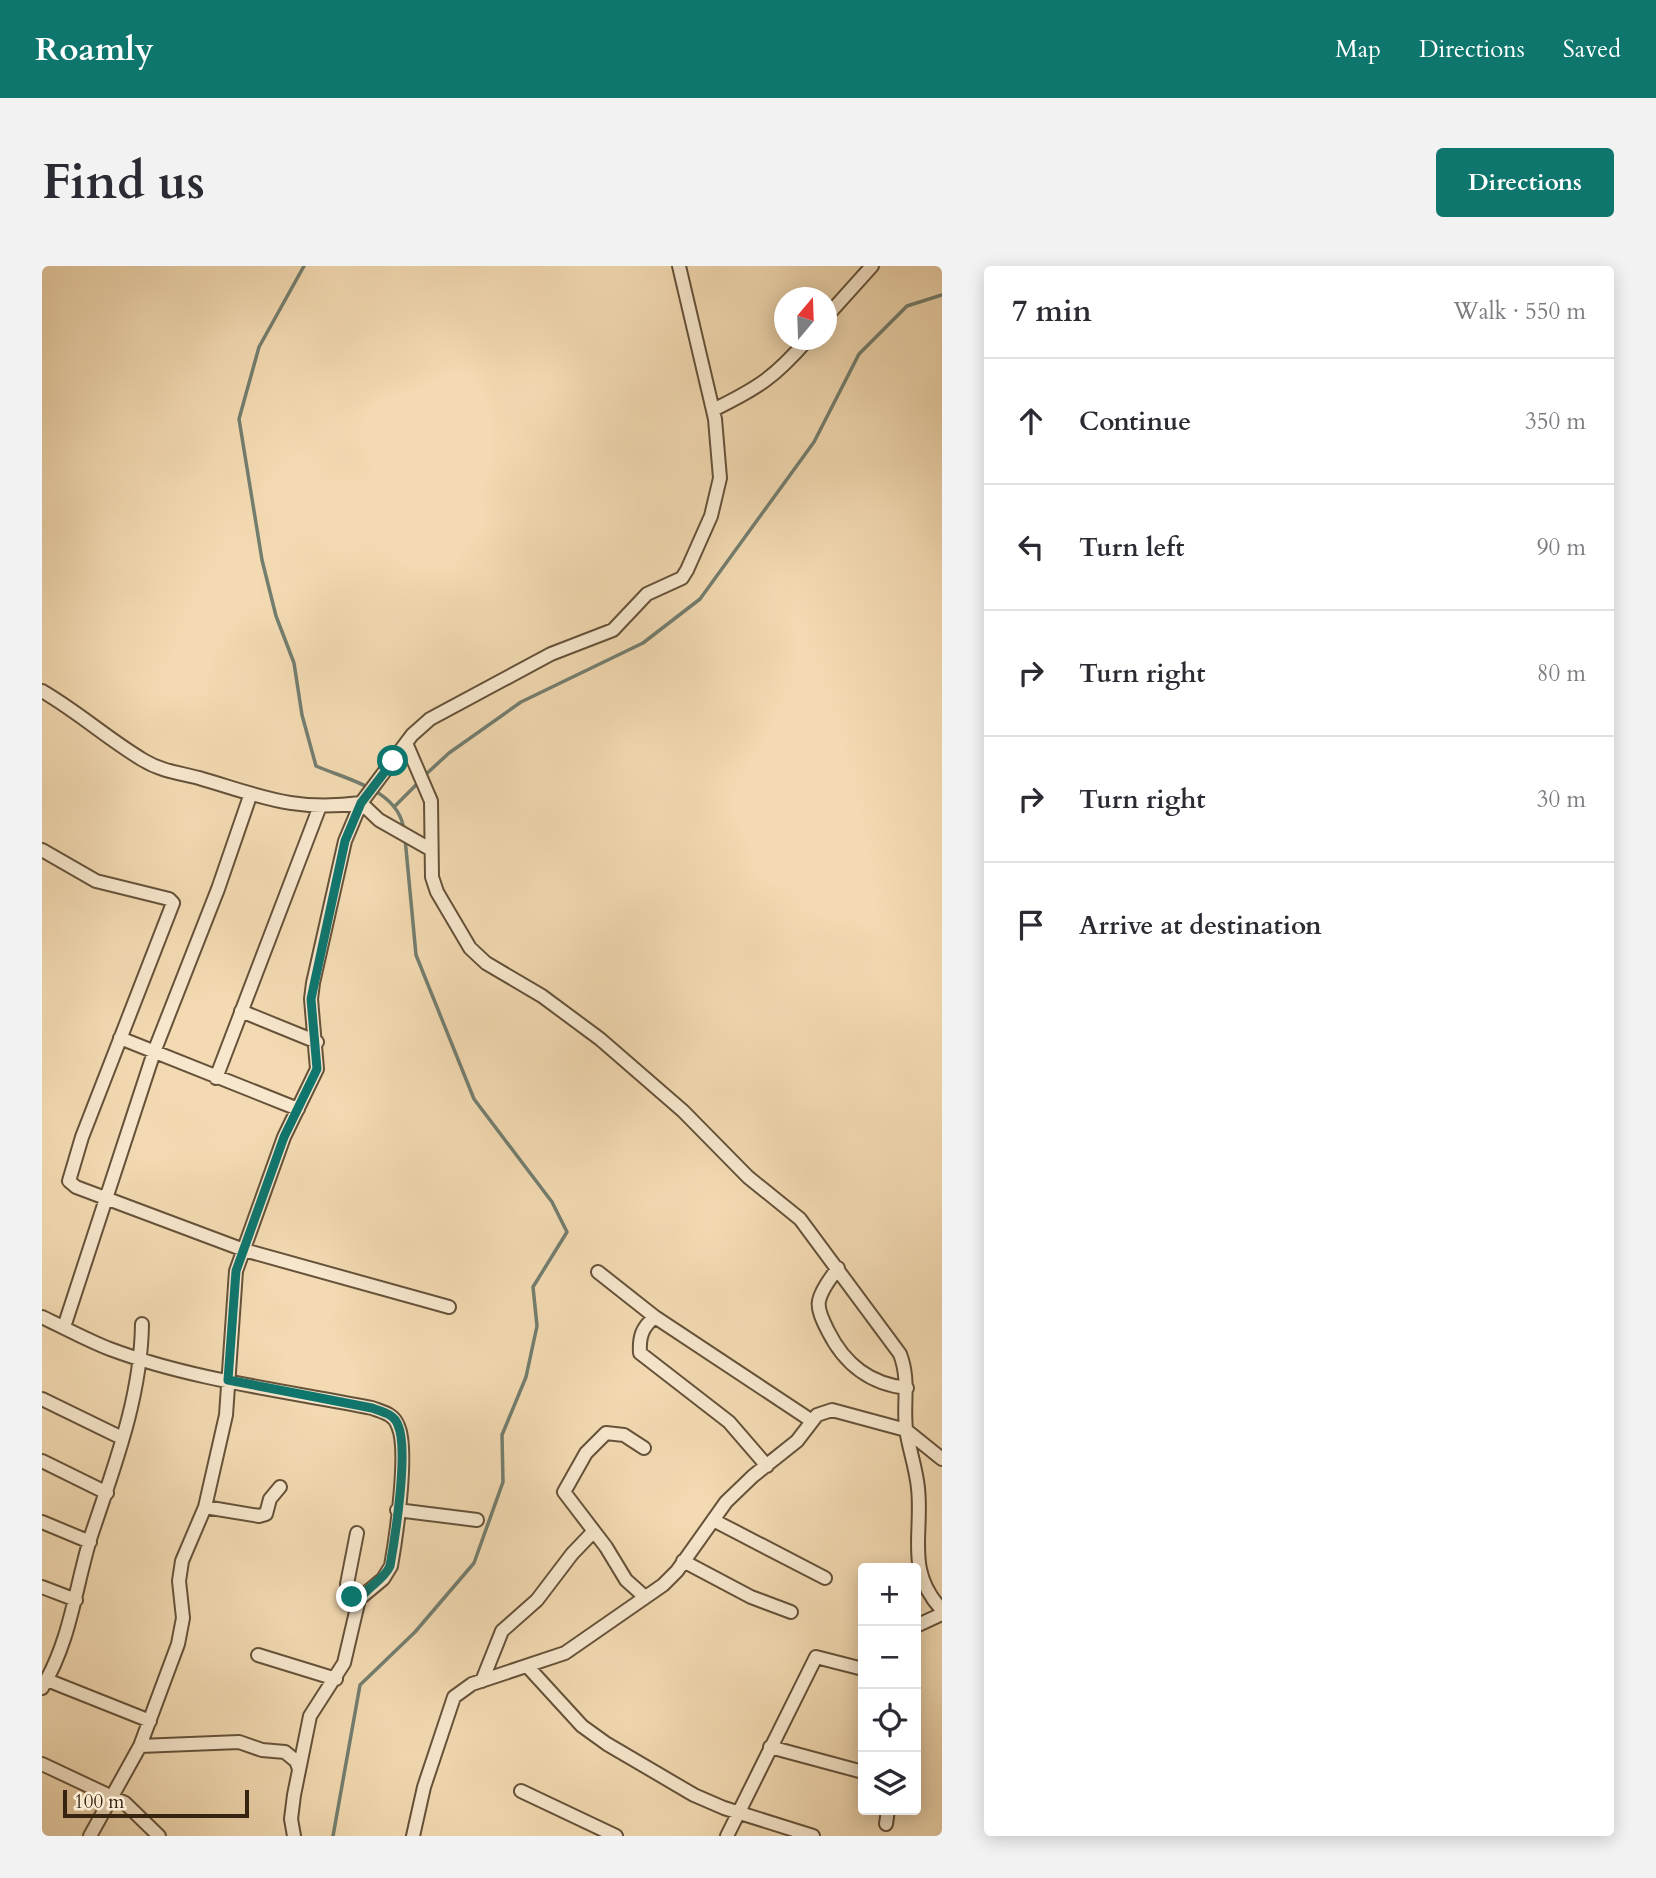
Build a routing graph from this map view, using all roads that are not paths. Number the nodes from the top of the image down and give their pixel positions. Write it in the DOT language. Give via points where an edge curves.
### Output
graph roads {
  1 [pos="679,266"];
  2 [pos="872,266"];
  3 [pos="837,306"];
  4 [pos="798,350"];
  5 [pos="713,410"];
  6 [pos="42,691"];
  7 [pos="406,743"];
  8 [pos="250,796"];
  9 [pos="361,803"];
  10 [pos="320,806"];
  11 [pos="430,849"];
  12 [pos="42,850"];
  13 [pos="241,1012"];
  14 [pos="120,1038"];
  15 [pos="317,1042"];
  16 [pos="154,1052"];
  17 [pos="216,1078"];
  18 [pos="298,1109"];
  19 [pos="106,1199"];
  20 [pos="244,1250"];
  21 [pos="838,1268"];
  22 [pos="598,1272"];
  23 [pos="449,1307"];
  24 [pos="42,1317"];
  25 [pos="655,1317"];
  26 [pos="142,1324"];
  27 [pos="64,1327"];
  28 [pos="142,1359"];
  29 [pos="228,1380"];
  30 [pos="907,1388"];
  31 [pos="42,1399"];
  32 [pos="812,1421"];
  33 [pos="906,1430"];
  34 [pos="122,1438"];
  35 [pos="644,1448"];
  36 [pos="942,1459"];
  37 [pos="42,1461"];
  38 [pos="767,1466"];
  39 [pos="280,1487"];
  40 [pos="107,1493"];
  41 [pos="205,1507"];
  42 [pos="397,1510"];
  43 [pos="477,1520"];
  44 [pos="713,1520"];
  45 [pos="42,1522"];
  46 [pos="594,1531"];
  47 [pos="357,1533"];
  48 [pos="90,1542"];
  49 [pos="683,1561"];
  50 [pos="917,1563"];
  51 [pos="825,1578"];
  52 [pos="42,1587"];
  53 [pos="921,1587"];
  54 [pos="645,1597"];
  55 [pos="76,1600"];
  56 [pos="358,1604"];
  57 [pos="791,1612"];
  58 [pos="942,1612"];
  59 [pos="921,1623"];
  60 [pos="258,1656"];
  61 [pos="528,1667"];
  62 [pos="858,1668"];
  63 [pos="336,1679"];
  64 [pos="482,1681"];
  65 [pos="44,1684"];
  66 [pos="150,1721"];
  67 [pos="140,1746"];
  68 [pos="770,1747"];
  69 [pos="42,1764"];
  70 [pos="299,1769"];
  71 [pos="858,1771"];
  72 [pos="521,1791"];
  73 [pos="111,1795"];
  74 [pos="736,1813"];
  75 [pos="887,1815"];
  76 [pos="886,1824"];
  77 [pos="90,1836"];
  78 [pos="159,1836"];
  79 [pos="295,1836"];
  80 [pos="413,1836"];
  81 [pos="616,1836"];
  82 [pos="727,1836"];
  83 [pos="813,1836"];
  1 -- 5 [label="street"];
  2 -- 3 [label="street"];
  4 -- 5 [label="street" via="763,385"];
  5 -- 7 [label="street" via="718,494 703,539 682,578 647,594 613,629 551,654 467,698 430,719"];
  6 -- 8 [label="street" via="156,767"];
  7 -- 9 [label="street"];
  7 -- 11 [label="street" via="432,800"];
  8 -- 10 [label="street"];
  8 -- 16 [label="street"];
  9 -- 10 [label="street"];
  9 -- 11 [label="street" via="379,820"];
  9 -- 15 [label="street" via="345,841 313,984"];
  10 -- 13 [label="street"];
  11 -- 21 [label="street" via="437,892 477,956 580,1022 658,1089 741,1171 800,1219"];
  12 -- 14 [label="street" via="96,881 173,903"];
  13 -- 15 [label="street"];
  13 -- 17 [label="street"];
  14 -- 16 [label="street"];
  14 -- 19 [label="street" via="69,1181"];
  15 -- 18 [label="street" via="317,1069"];
  16 -- 17 [label="street"];
  16 -- 19 [label="street"];
  17 -- 18 [label="street"];
  18 -- 20 [label="street"];
  19 -- 20 [label="street"];
  19 -- 27 [label="street"];
  20 -- 23 [label="street"];
  20 -- 29 [label="street" via="233,1283"];
  21 -- 30 [label="street" via="900,1354"];
  21 -- 30 [label="street" via="819,1301 836,1348 859,1372"];
  22 -- 25 [label="street"];
  24 -- 27 [label="street"];
  25 -- 32 [label="street"];
  25 -- 38 [label="street" via="641,1332 639,1353 721,1415"];
  26 -- 28 [label="street"];
  27 -- 28 [label="street"];
  28 -- 29 [label="street"];
  28 -- 34 [label="street"];
  29 -- 41 [label="street" via="223,1433"];
  29 -- 42 [label="street" via="390,1414 401,1436"];
  30 -- 33 [label="street"];
  31 -- 34 [label="street"];
  32 -- 33 [label="street" via="832,1410"];
  32 -- 38 [label="street" via="797,1441"];
  33 -- 36 [label="street"];
  33 -- 50 [label="street" via="919,1490"];
  34 -- 40 [label="street"];
  35 -- 46 [label="street" via="624,1435 606,1433 571,1476 566,1499"];
  37 -- 40 [label="street"];
  38 -- 44 [label="street" via="742,1485"];
  39 -- 41 [label="street" via="266,1514 259,1516"];
  40 -- 48 [label="street"];
  41 -- 66 [label="street" via="182,1561 181,1630"];
  42 -- 43 [label="street"];
  42 -- 56 [label="street" via="390,1566 383,1579 361,1595"];
  44 -- 49 [label="street"];
  44 -- 51 [label="street"];
  45 -- 48 [label="street"];
  46 -- 54 [label="street" via="626,1580"];
  46 -- 64 [label="street" via="537,1600 502,1631"];
  47 -- 56 [label="street" via="347,1584 349,1595"];
  48 -- 55 [label="street"];
  49 -- 54 [label="street" via="663,1585"];
  49 -- 57 [label="street" via="751,1597"];
  52 -- 55 [label="street"];
  53 -- 58 [label="street"];
  54 -- 61 [label="street" via="575,1647"];
  55 -- 65 [label="street" via="61,1651"];
  56 -- 63 [label="street" via="349,1650"];
  58 -- 59 [label="street"];
  60 -- 63 [label="street"];
  61 -- 64 [label="street"];
  61 -- 74 [label="street" via="582,1726 607,1744 694,1795"];
  62 -- 68 [label="street" via="816,1657"];
  63 -- 70 [label="street" via="310,1716"];
  64 -- 80 [label="street" via="465,1687 450,1704"];
  65 -- 66 [label="street"];
  66 -- 67 [label="street"];
  67 -- 70 [label="street" via="239,1742 285,1752"];
  67 -- 73 [label="street"];
  68 -- 71 [label="street"];
  68 -- 74 [label="street"];
  69 -- 73 [label="street"];
  70 -- 79 [label="street" via="291,1819"];
  72 -- 81 [label="street"];
  73 -- 77 [label="street"];
  73 -- 78 [label="street"];
  74 -- 82 [label="street"];
  74 -- 83 [label="street"];
  75 -- 76 [label="street"];
}
